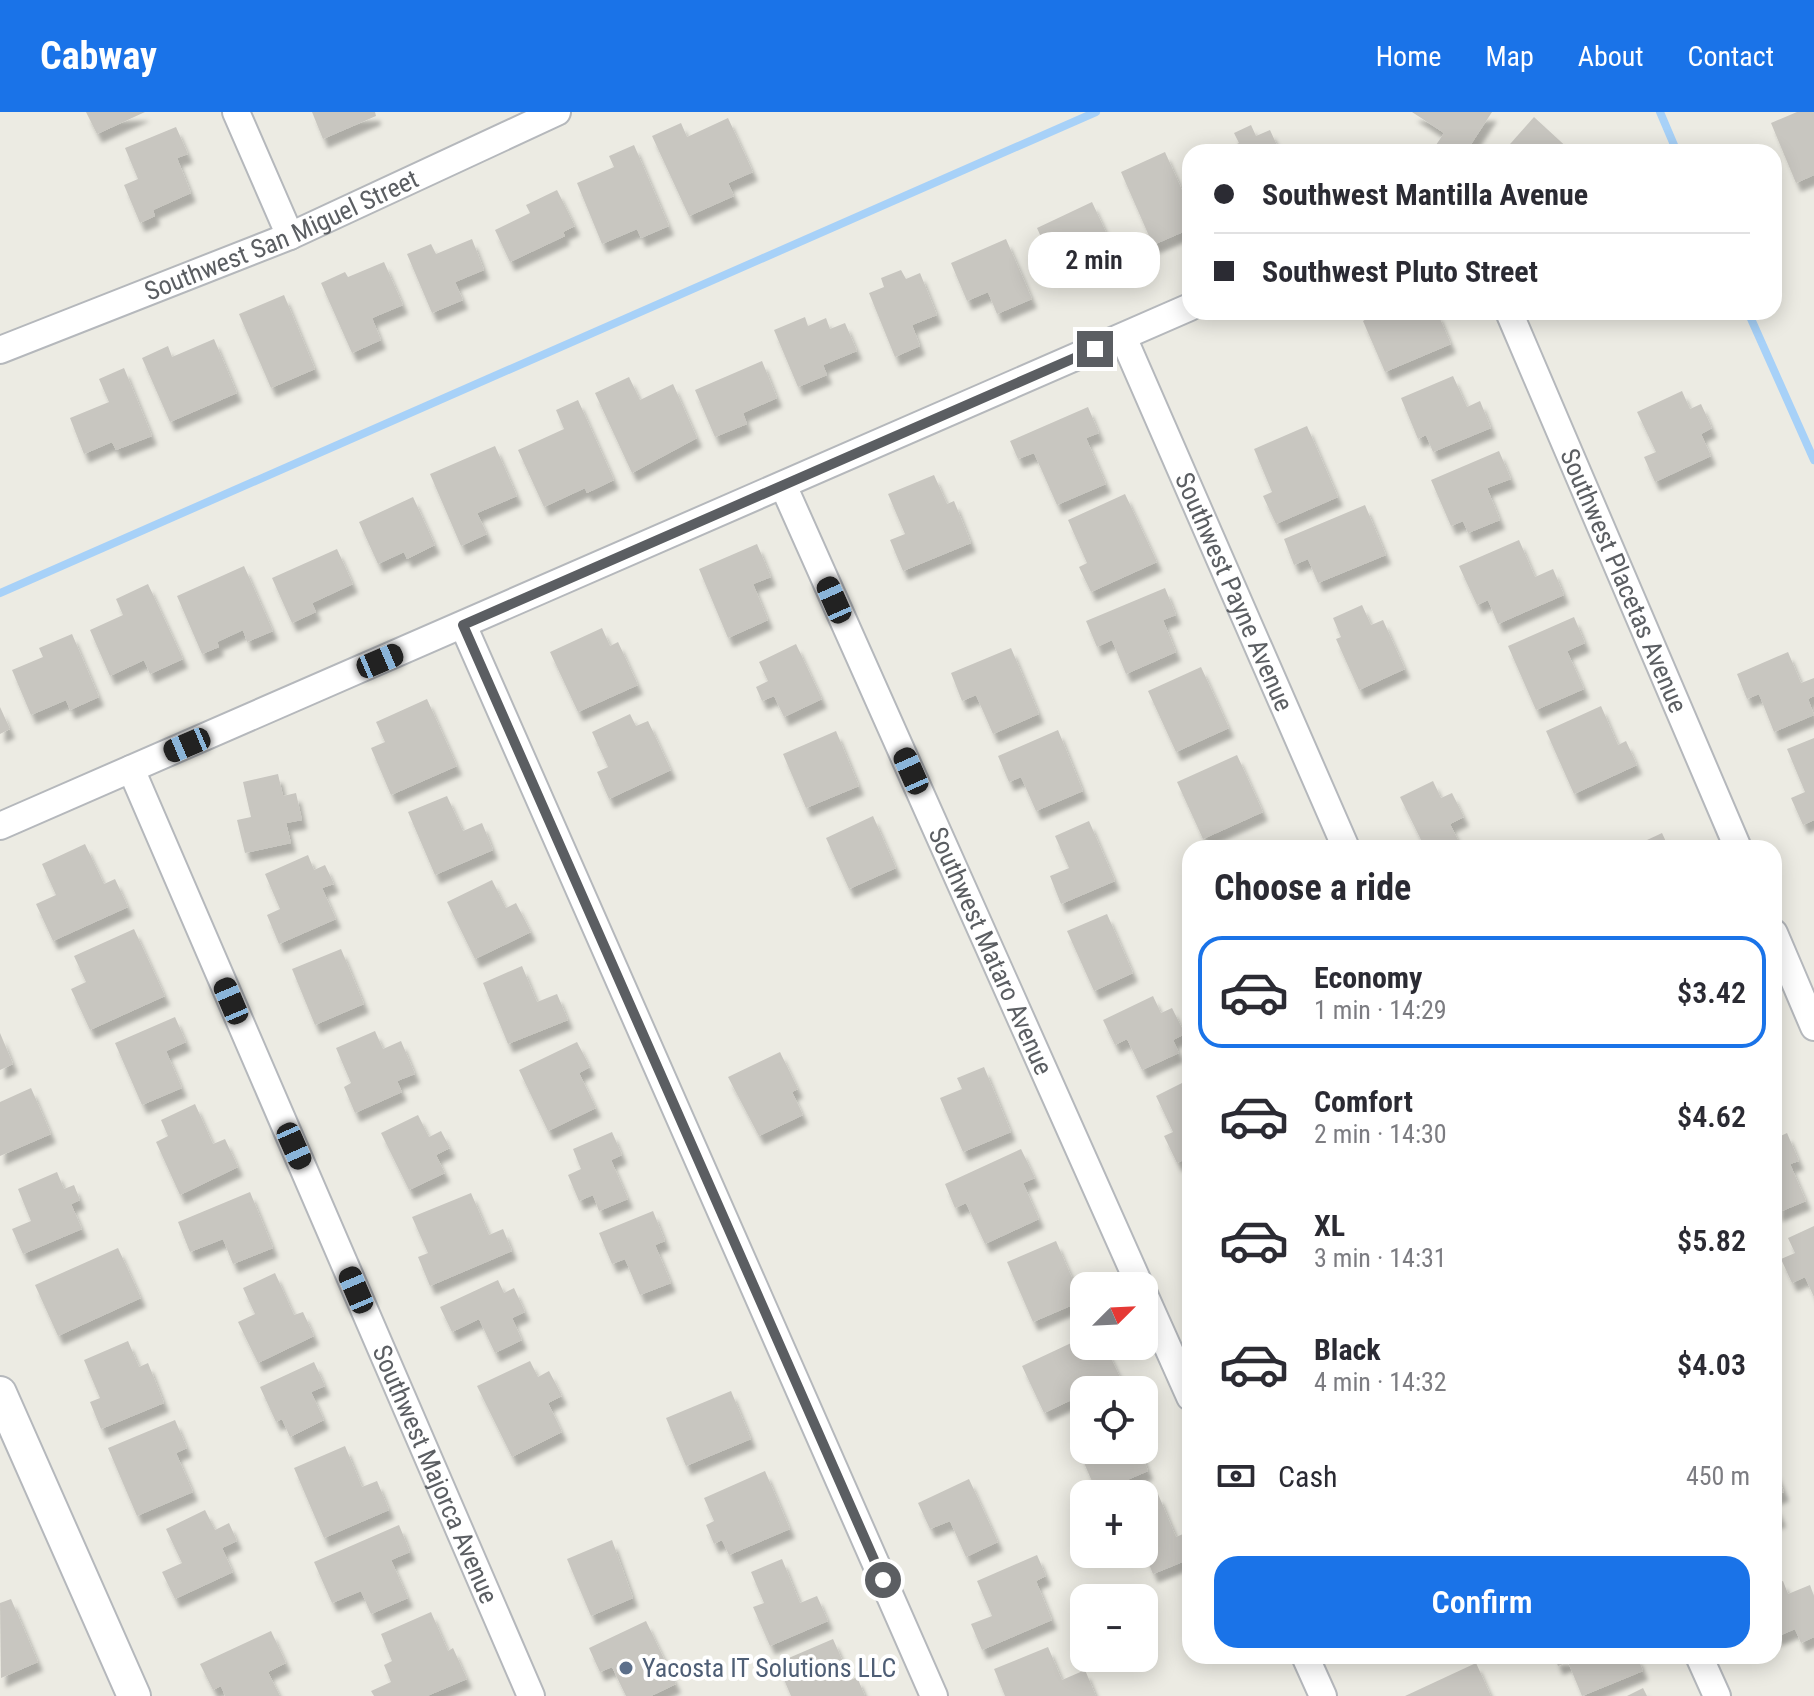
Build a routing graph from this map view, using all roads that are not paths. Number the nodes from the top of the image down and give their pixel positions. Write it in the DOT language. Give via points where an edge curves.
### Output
graph roads {
  1 [pos="236,112"];
  2 [pos="557,112"];
  3 [pos="290,236"];
  4 [pos="1182,311"];
  5 [pos="1512,320"];
  6 [pos="1123,337"];
  7 [pos="0,350"];
  8 [pos="783,485"];
  9 [pos="463,625"];
  10 [pos="131,769"];
  11 [pos="0,826"];
  12 [pos="1343,840"];
  13 [pos="1735,840"];
  14 [pos="1782,952"];
  15 [pos="1814,1027"];
  16 [pos="1134,1272"];
  17 [pos="1158,1325"];
  18 [pos="1182,1379"];
  19 [pos="0,1393"];
  20 [pos="1309,1664"];
  21 [pos="1703,1664"];
  22 [pos="134,1696"];
  23 [pos="531,1696"];
  24 [pos="934,1696"];
  25 [pos="1323,1696"];
  26 [pos="1717,1696"];
  1 -- 3 [label="street"];
  2 -- 3 [label="street, Southwest San Miguel Street"];
  3 -- 7 [label="street, Southwest San Miguel Street"];
  4 -- 6 [label="street"];
  5 -- 13 [label="street, Southwest Placetas Avenue"];
  6 -- 8 [label="street"];
  6 -- 12 [label="street, Southwest Payne Avenue"];
  8 -- 9 [label="street"];
  8 -- 16 [label="street, Southwest Mataro Avenue"];
  9 -- 10 [label="street"];
  9 -- 24 [label="street"];
  10 -- 11 [label="street"];
  10 -- 23 [label="street, Southwest Majorca Avenue"];
  14 -- 15 [label="street"];
  17 -- 18 [label="street"];
  19 -- 22 [label="street"];
  20 -- 25 [label="street"];
  21 -- 26 [label="street"];
}
